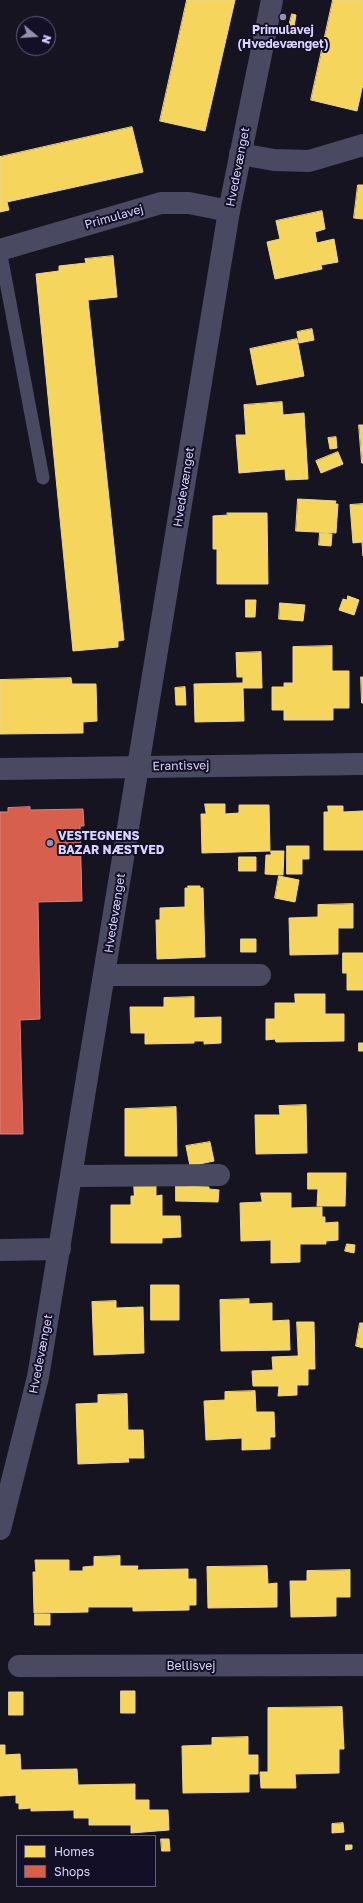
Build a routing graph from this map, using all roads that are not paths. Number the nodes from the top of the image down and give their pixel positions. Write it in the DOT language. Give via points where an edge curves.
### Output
graph roads {
  1 [pos="272,0"];
  2 [pos="363,145"];
  3 [pos="240,154"];
  4 [pos="229,211"];
  5 [pos="0,250"];
  6 [pos="43,478"];
  7 [pos="363,764"];
  8 [pos="138,766"];
  9 [pos="0,769"];
  10 [pos="104,974"];
  11 [pos="260,975"];
  12 [pos="220,1175"];
  13 [pos="72,1176"];
  14 [pos="60,1249"];
  15 [pos="0,1250"];
  16 [pos="0,1529"];
  17 [pos="363,1665"];
  18 [pos="18,1666"];
  1 -- 3 [label="street, Hvedevænget"];
  2 -- 3 [label="street" via="309,161 274,160"];
  3 -- 4 [label="street, Hvedevænget"];
  4 -- 5 [label="street, Primulavej" via="189,203 161,203"];
  4 -- 8 [label="street, Hvedevænget"];
  5 -- 6 [label="lane"];
  7 -- 8 [label="street, Erantisvej"];
  8 -- 9 [label="street, Erantisvej"];
  8 -- 10 [label="street, Hvedevænget"];
  10 -- 11 [label="street"];
  10 -- 13 [label="street, Hvedevænget"];
  12 -- 13 [label="street"];
  13 -- 14 [label="street, Hvedevænget"];
  14 -- 15 [label="street"];
  14 -- 16 [label="street, Hvedevænget" via="38,1377"];
  17 -- 18 [label="street, Bellisvej"];
}
